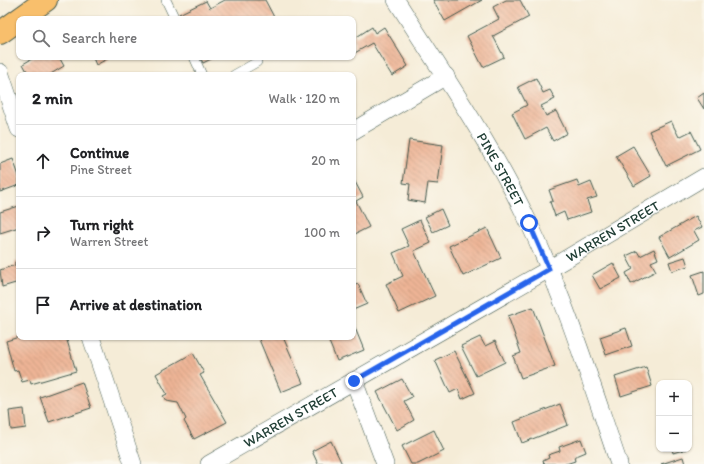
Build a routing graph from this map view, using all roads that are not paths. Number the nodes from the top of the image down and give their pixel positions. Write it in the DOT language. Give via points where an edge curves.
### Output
graph roads {
  1 [pos="46,0"];
  2 [pos="166,0"];
  3 [pos="396,0"];
  4 [pos="24,16"];
  5 [pos="174,16"];
  6 [pos="16,22"];
  7 [pos="0,33"];
  8 [pos="195,60"];
  9 [pos="258,62"];
  10 [pos="0,72"];
  11 [pos="201,72"];
  12 [pos="240,72"];
  13 [pos="446,76"];
  14 [pos="16,120"];
  15 [pos="356,129"];
  16 [pos="704,176"];
  17 [pos="549,269"];
  18 [pos="92,340"];
  19 [pos="354,381"];
  20 [pos="133,464"];
  21 [pos="209,464"];
  22 [pos="385,464"];
  23 [pos="619,464"];
  1 -- 4 [label="main road"];
  2 -- 5 [label="lane"];
  3 -- 13 [label="street, PINE STREET"];
  6 -- 7 [label="main road"];
  8 -- 11 [label="lane"];
  9 -- 12 [label="lane"];
  10 -- 14 [label="street"];
  13 -- 15 [label="street"];
  13 -- 17 [label="street, PINE STREET" via="504,175"];
  16 -- 17 [label="street, WARREN STREET"];
  17 -- 19 [label="street, WARREN STREET"];
  17 -- 23 [label="street, PINE STREET"];
  18 -- 20 [label="street"];
  19 -- 21 [label="street, WARREN STREET"];
  19 -- 22 [label="street"];
}
